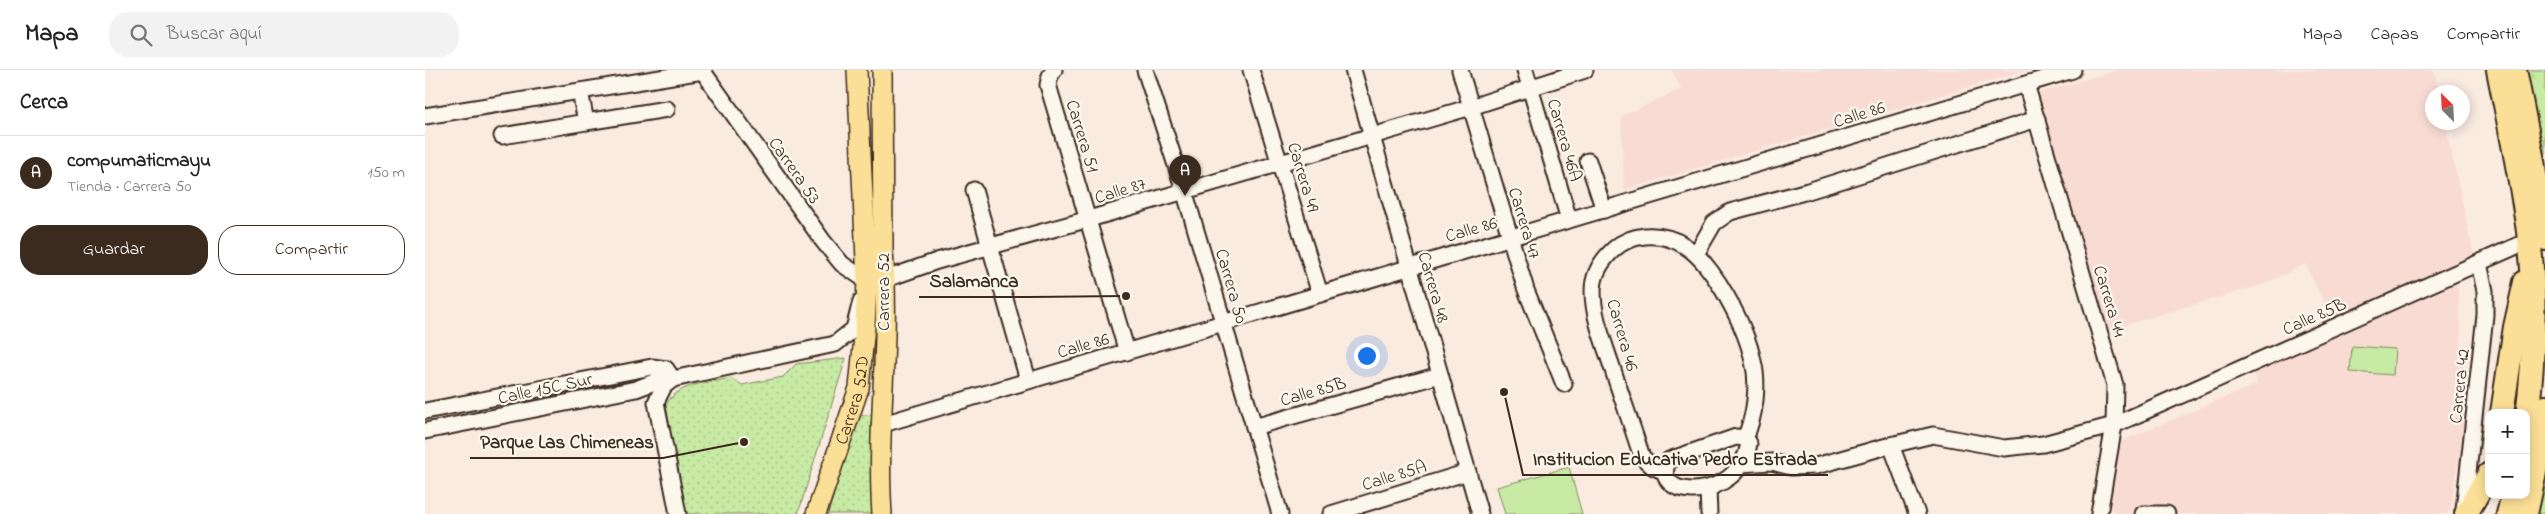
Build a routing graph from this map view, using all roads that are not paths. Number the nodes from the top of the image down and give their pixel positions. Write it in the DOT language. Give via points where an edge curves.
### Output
graph roads {
  1 [pos="857,70"];
  2 [pos="882,70"];
  3 [pos="1145,70"];
  4 [pos="1251,70"];
  5 [pos="1353,70"];
  6 [pos="1460,70"];
  7 [pos="1525,70"];
  8 [pos="1585,70"];
  9 [pos="2073,70"];
  10 [pos="2497,70"];
  11 [pos="2515,70"];
  12 [pos="703,71"];
  13 [pos="1052,73"];
  14 [pos="2026,84"];
  15 [pos="1530,88"];
  16 [pos="580,91"];
  17 [pos="1471,107"];
  18 [pos="667,109"];
  19 [pos="425,116"];
  20 [pos="2037,119"];
  21 [pos="586,122"];
  22 [pos="1371,135"];
  23 [pos="502,136"];
  24 [pos="1588,161"];
  25 [pos="1280,163"];
  26 [pos="974,190"];
  27 [pos="1184,190"];
  28 [pos="1604,210"];
  29 [pos="1089,219"];
  30 [pos="1569,220"];
  31 [pos="1509,238"];
  32 [pos="2535,245"];
  33 [pos="990,246"];
  34 [pos="1696,254"];
  35 [pos="2479,263"];
  36 [pos="1409,268"];
  37 [pos="876,280"];
  38 [pos="1319,294"];
  39 [pos="1223,323"];
  40 [pos="1127,352"];
  41 [pos="669,374"];
  42 [pos="1440,375"];
  43 [pos="1028,380"];
  44 [pos="1564,384"];
  45 [pos="637,389"];
  46 [pos="656,402"];
  47 [pos="2545,407"];
  48 [pos="2504,409"];
  49 [pos="2528,409"];
  50 [pos="425,411"];
  51 [pos="881,425"];
  52 [pos="2114,425"];
  53 [pos="1254,427"];
  54 [pos="425,431"];
  55 [pos="1747,441"];
  56 [pos="1891,445"];
  57 [pos="1772,462"];
  58 [pos="1740,464"];
  59 [pos="1468,472"];
  60 [pos="1665,472"];
  61 [pos="2485,481"];
  62 [pos="1708,489"];
  63 [pos="2488,499"];
  64 [pos="2512,499"];
  65 [pos="678,514"];
  66 [pos="816,514"];
  67 [pos="882,514"];
  68 [pos="1280,514"];
  69 [pos="1331,514"];
  70 [pos="1480,514"];
  71 [pos="1709,514"];
  72 [pos="1917,514"];
  73 [pos="2099,514"];
  74 [pos="2143,514"];
  75 [pos="2167,514"];
  76 [pos="2465,514"];
  77 [pos="2485,514"];
  78 [pos="2508,514"];
  79 [pos="2526,514"];
  1 -- 37 [label="main road, Carrera 52"];
  2 -- 37 [label="main road, Carrera 52" via="883,251"];
  3 -- 27 [label="street, Carrera 50"];
  4 -- 25 [label="street, Carrera 49"];
  5 -- 22 [label="street, Carrera 48"];
  6 -- 17 [label="street, Carrera 47"];
  7 -- 15 [label="street, Carrera 46A"];
  8 -- 15 [label="street, Calle 87"];
  9 -- 14 [label="street, Calle 86"];
  10 -- 32 [label="highway"];
  11 -- 32 [label="highway" via="2533,161"];
  12 -- 16 [label="street"];
  12 -- 37 [label="street, Carrera 53" via="842,264"];
  13 -- 29 [label="street, Carrera 51" via="1048,85"];
  14 -- 20 [label="street, Carrera 44"];
  14 -- 28 [label="street, Calle 86"];
  15 -- 17 [label="street, Calle 87"];
  15 -- 30 [label="street, Carrera 46A"];
  16 -- 19 [label="street"];
  16 -- 21 [label="street"];
  17 -- 22 [label="street, Calle 87"];
  17 -- 31 [label="street, Carrera 47"];
  18 -- 21 [label="street"];
  20 -- 34 [label="street" via="1730,212 1714,223"];
  20 -- 52 [label="street, Carrera 44" via="2115,385"];
  21 -- 23 [label="street"];
  22 -- 25 [label="street, Calle 87"];
  22 -- 36 [label="street, Carrera 48"];
  24 -- 28 [label="street"];
  25 -- 27 [label="street, Calle 87"];
  25 -- 38 [label="street, Carrera 49"];
  26 -- 33 [label="street"];
  27 -- 29 [label="street, Calle 87"];
  27 -- 39 [label="street, Carrera 50"];
  28 -- 30 [label="street, Calle 86"];
  29 -- 33 [label="street, Calle 87"];
  29 -- 40 [label="street, Carrera 51"];
  30 -- 31 [label="street, Calle 86"];
  31 -- 36 [label="street, Calle 86"];
  31 -- 44 [label="street, Carrera 47"];
  32 -- 35 [label="street, Calle 85B"];
  32 -- 48 [label="highway" via="2515,327"];
  32 -- 49 [label="highway"];
  33 -- 37 [label="street, Calle 87"];
  33 -- 43 [label="street"];
  34 -- 55 [label="street, Carrera 46" via="1728,298 1753,362 1753,420"];
  34 -- 60 [label="street, Carrera 46" via="1673,239 1639,237 1622,243 1609,254 1593,280 1595,318 1642,457"];
  35 -- 52 [label="street, Calle 85B"];
  35 -- 76 [label="street, Carrera 42" via="2485,291 2485,314"];
  36 -- 38 [label="street, Calle 86"];
  36 -- 42 [label="street, Carrera 48"];
  37 -- 41 [label="street, Calle 15C Sur" via="854,329 835,344"];
  37 -- 51 [label="main road, Carrera 52"];
  37 -- 66 [label="main road, Carrera 52D" via="859,388"];
  38 -- 39 [label="street, Calle 86"];
  39 -- 40 [label="street, Calle 86"];
  39 -- 53 [label="street, Carrera 50"];
  40 -- 43 [label="street, Calle 86"];
  41 -- 45 [label="street, Calle 15C Sur"];
  41 -- 46 [label="street"];
  41 -- 50 [label="street, Calle 15C Sur" via="651,367"];
  42 -- 53 [label="street, Calle 85B"];
  42 -- 59 [label="street, Carrera 48"];
  43 -- 51 [label="street, Calle 86"];
  45 -- 46 [label="street" via="651,395"];
  45 -- 54 [label="street, Calle 15C Sur"];
  46 -- 65 [label="street"];
  47 -- 79 [label="highway"];
  51 -- 67 [label="main road, Carrera 52"];
  52 -- 56 [label="street, Calle 85B" via="2043,444 2004,448 1933,435"];
  52 -- 73 [label="street, Carrera 44"];
  53 -- 68 [label="street, Carrera 50"];
  55 -- 57 [label="street"];
  55 -- 58 [label="street, Carrera 46"];
  55 -- 60 [label="street" via="1736,437 1677,456 1669,460"];
  56 -- 57 [label="street" via="1817,466 1791,467"];
  56 -- 72 [label="street"];
  57 -- 58 [label="street"];
  58 -- 62 [label="street, Carrera 46" via="1727,481"];
  59 -- 69 [label="street, Calle 85A"];
  59 -- 70 [label="street, Carrera 48"];
  60 -- 62 [label="street, Carrera 46" via="1667,479 1676,487"];
  61 -- 76 [label="highway"];
  62 -- 71 [label="street"];
  63 -- 77 [label="highway"];
  64 -- 78 [label="highway"];
  74 -- 75 [label="street"];
}
